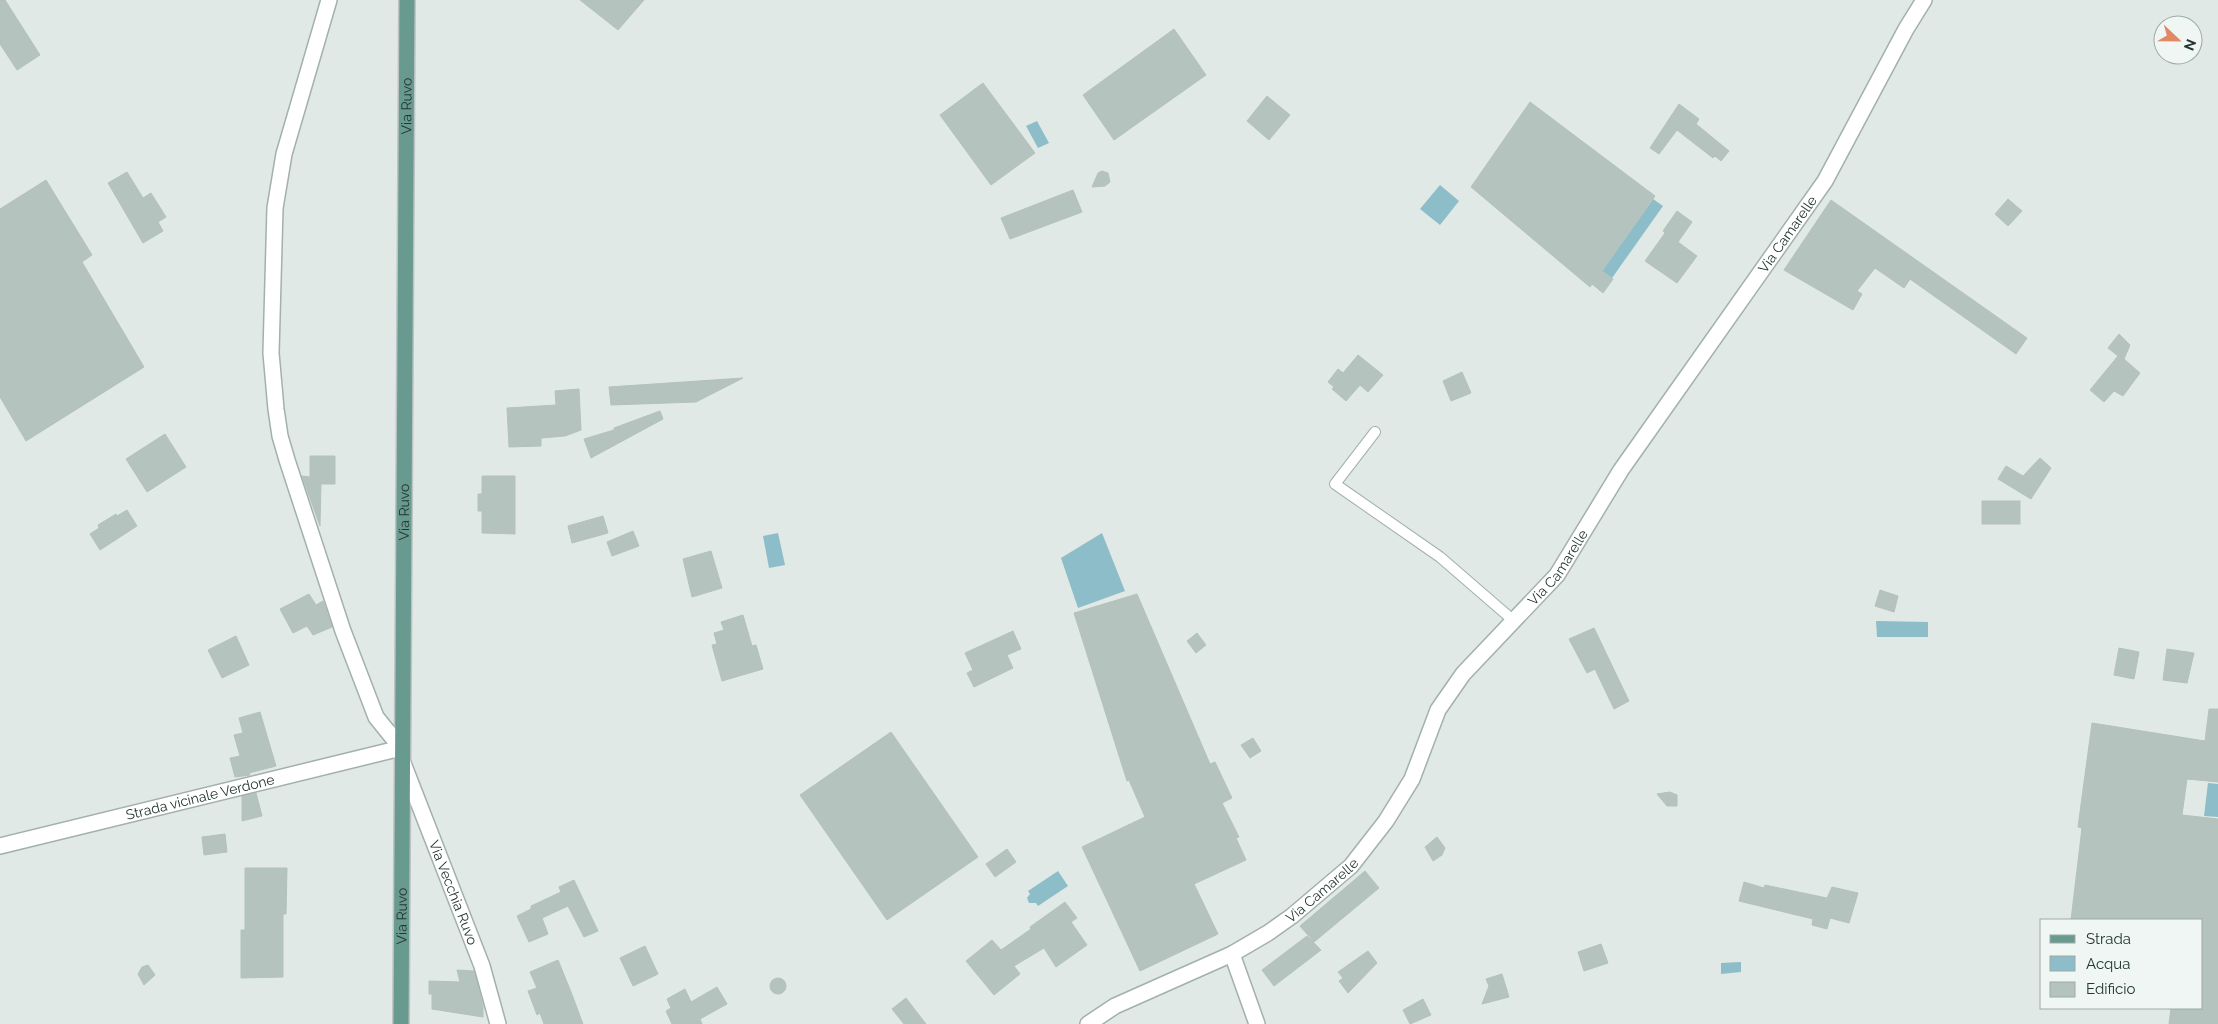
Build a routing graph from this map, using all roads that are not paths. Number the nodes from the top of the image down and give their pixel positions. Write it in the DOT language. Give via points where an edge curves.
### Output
graph roads {
  1 [pos="329,0"];
  2 [pos="407,0"];
  3 [pos="1924,0"];
  4 [pos="1375,432"];
  5 [pos="1514,621"];
  6 [pos="402,755"];
  7 [pos="0,846"];
  8 [pos="1232,954"];
  9 [pos="401,1024"];
  10 [pos="498,1024"];
  11 [pos="1088,1024"];
  12 [pos="1257,1024"];
  1 -- 6 [label="street, Via Vecchia Ruvo" via="284,154 275,208 271,353 276,409 287,460 343,630 376,718"];
  2 -- 6 [label="main road, Via Ruvo"];
  3 -- 5 [label="street, Via Camarelle" via="1825,181 1621,470 1557,575"];
  4 -- 5 [label="lane" via="1335,484 1440,557"];
  5 -- 8 [label="street, Via Camarelle" via="1463,674 1438,710 1412,779 1386,821 1351,866 1292,916"];
  6 -- 7 [label="street, Strada vicinale Verdone"];
  6 -- 9 [label="main road, Via Ruvo"];
  6 -- 10 [label="street, Via Vecchia Ruvo" via="482,966"];
  8 -- 11 [label="street, Via Camarelle" via="1115,1006"];
  8 -- 12 [label="street"];
}
